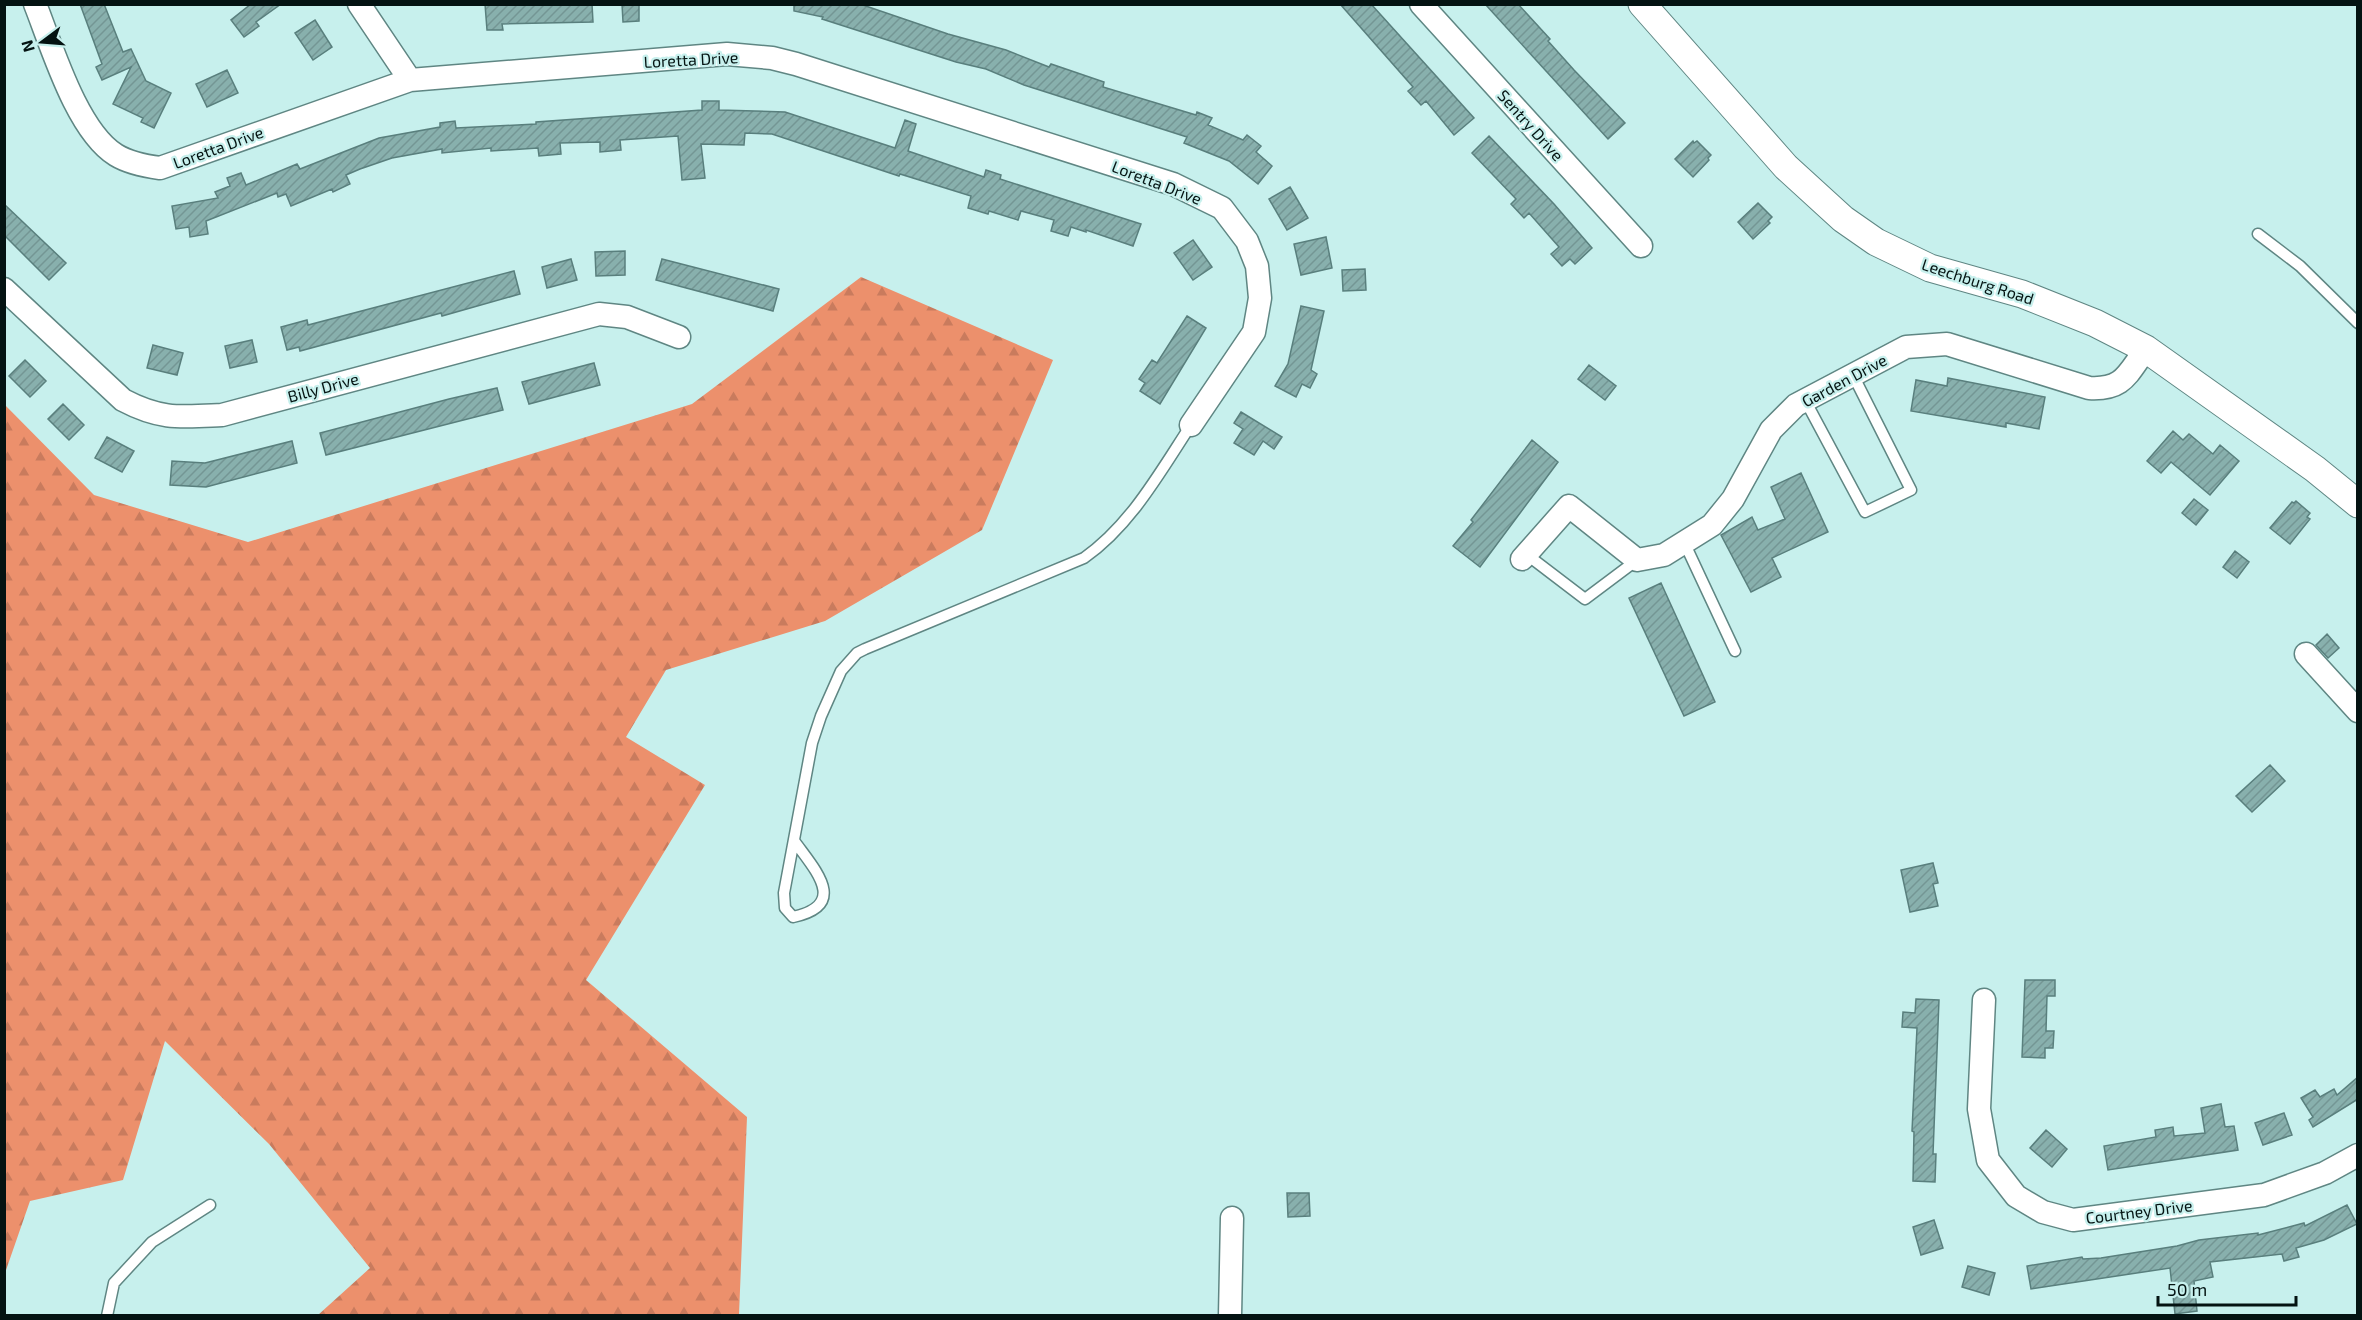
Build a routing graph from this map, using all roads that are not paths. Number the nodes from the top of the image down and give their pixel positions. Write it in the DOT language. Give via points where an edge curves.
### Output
graph roads {
  1 [pos="35,4"];
  2 [pos="359,4"];
  3 [pos="1421,4"];
  4 [pos="1642,4"];
  5 [pos="410,80"];
  6 [pos="2258,234"];
  7 [pos="1641,246"];
  8 [pos="4,289"];
  9 [pos="2358,323"];
  10 [pos="679,337"];
  11 [pos="2146,349"];
  12 [pos="1853,375"];
  13 [pos="1805,400"];
  14 [pos="1191,425"];
  15 [pos="2358,504"];
  16 [pos="1683,542"];
  17 [pos="1524,556"];
  18 [pos="1637,560"];
  19 [pos="1735,651"];
  20 [pos="2306,654"];
  21 [pos="2358,711"];
  22 [pos="795,842"];
  23 [pos="1984,1000"];
  24 [pos="2358,1155"];
  25 [pos="210,1205"];
  26 [pos="1232,1218"];
  27 [pos="107,1316"];
  28 [pos="1230,1316"];
  1 -- 5 [label="street, Loretta Drive" via="79,112 95,138 116,155 145,166 160,168"];
  2 -- 5 [label="street"];
  3 -- 7 [label="street, Sentry Drive"];
  4 -- 11 [label="street, Leechburg Road" via="1786,168 1843,219 1876,242 1930,268 2022,294 2095,323"];
  5 -- 14 [label="street, Loretta Drive" via="727,54 772,58 1173,184 1222,208 1247,241 1257,266 1260,298 1254,332"];
  6 -- 9 [label="lane" via="2300,266"];
  8 -- 10 [label="street, Billy Drive" via="123,400 147,412 177,417 222,415 600,314 627,317"];
  11 -- 12 [label="street, Garden Drive" via="2122,382 2107,389 2089,388 1947,344 1906,347"];
  11 -- 15 [label="street, Leechburg Road"];
  12 -- 13 [label="street, Garden Drive"];
  12 -- 13 [label="lane" via="1911,490 1865,513"];
  13 -- 16 [label="street, Garden Drive" via="1771,430 1733,499 1712,525"];
  14 -- 22 [label="lane" via="1128,516 1100,547 1084,558 857,652 850,659 812,743"];
  16 -- 18 [label="street, Garden Drive" via="1664,555"];
  16 -- 19 [label="lane"];
  17 -- 18 [label="lane" via="1585,599"];
  17 -- 18 [label="street" via="1569,506"];
  20 -- 21 [label="street"];
  22 -- 22 [label="lane" via="784,893 785,908 793,917 819,906 825,894 821,876"];
  23 -- 24 [label="street, Courtney Drive" via="1979,1109 1988,1160 2016,1196 2043,1212 2073,1220 2264,1195 2325,1173"];
  25 -- 27 [label="lane" via="152,1242 114,1283"];
  26 -- 28 [label="street"];
}
